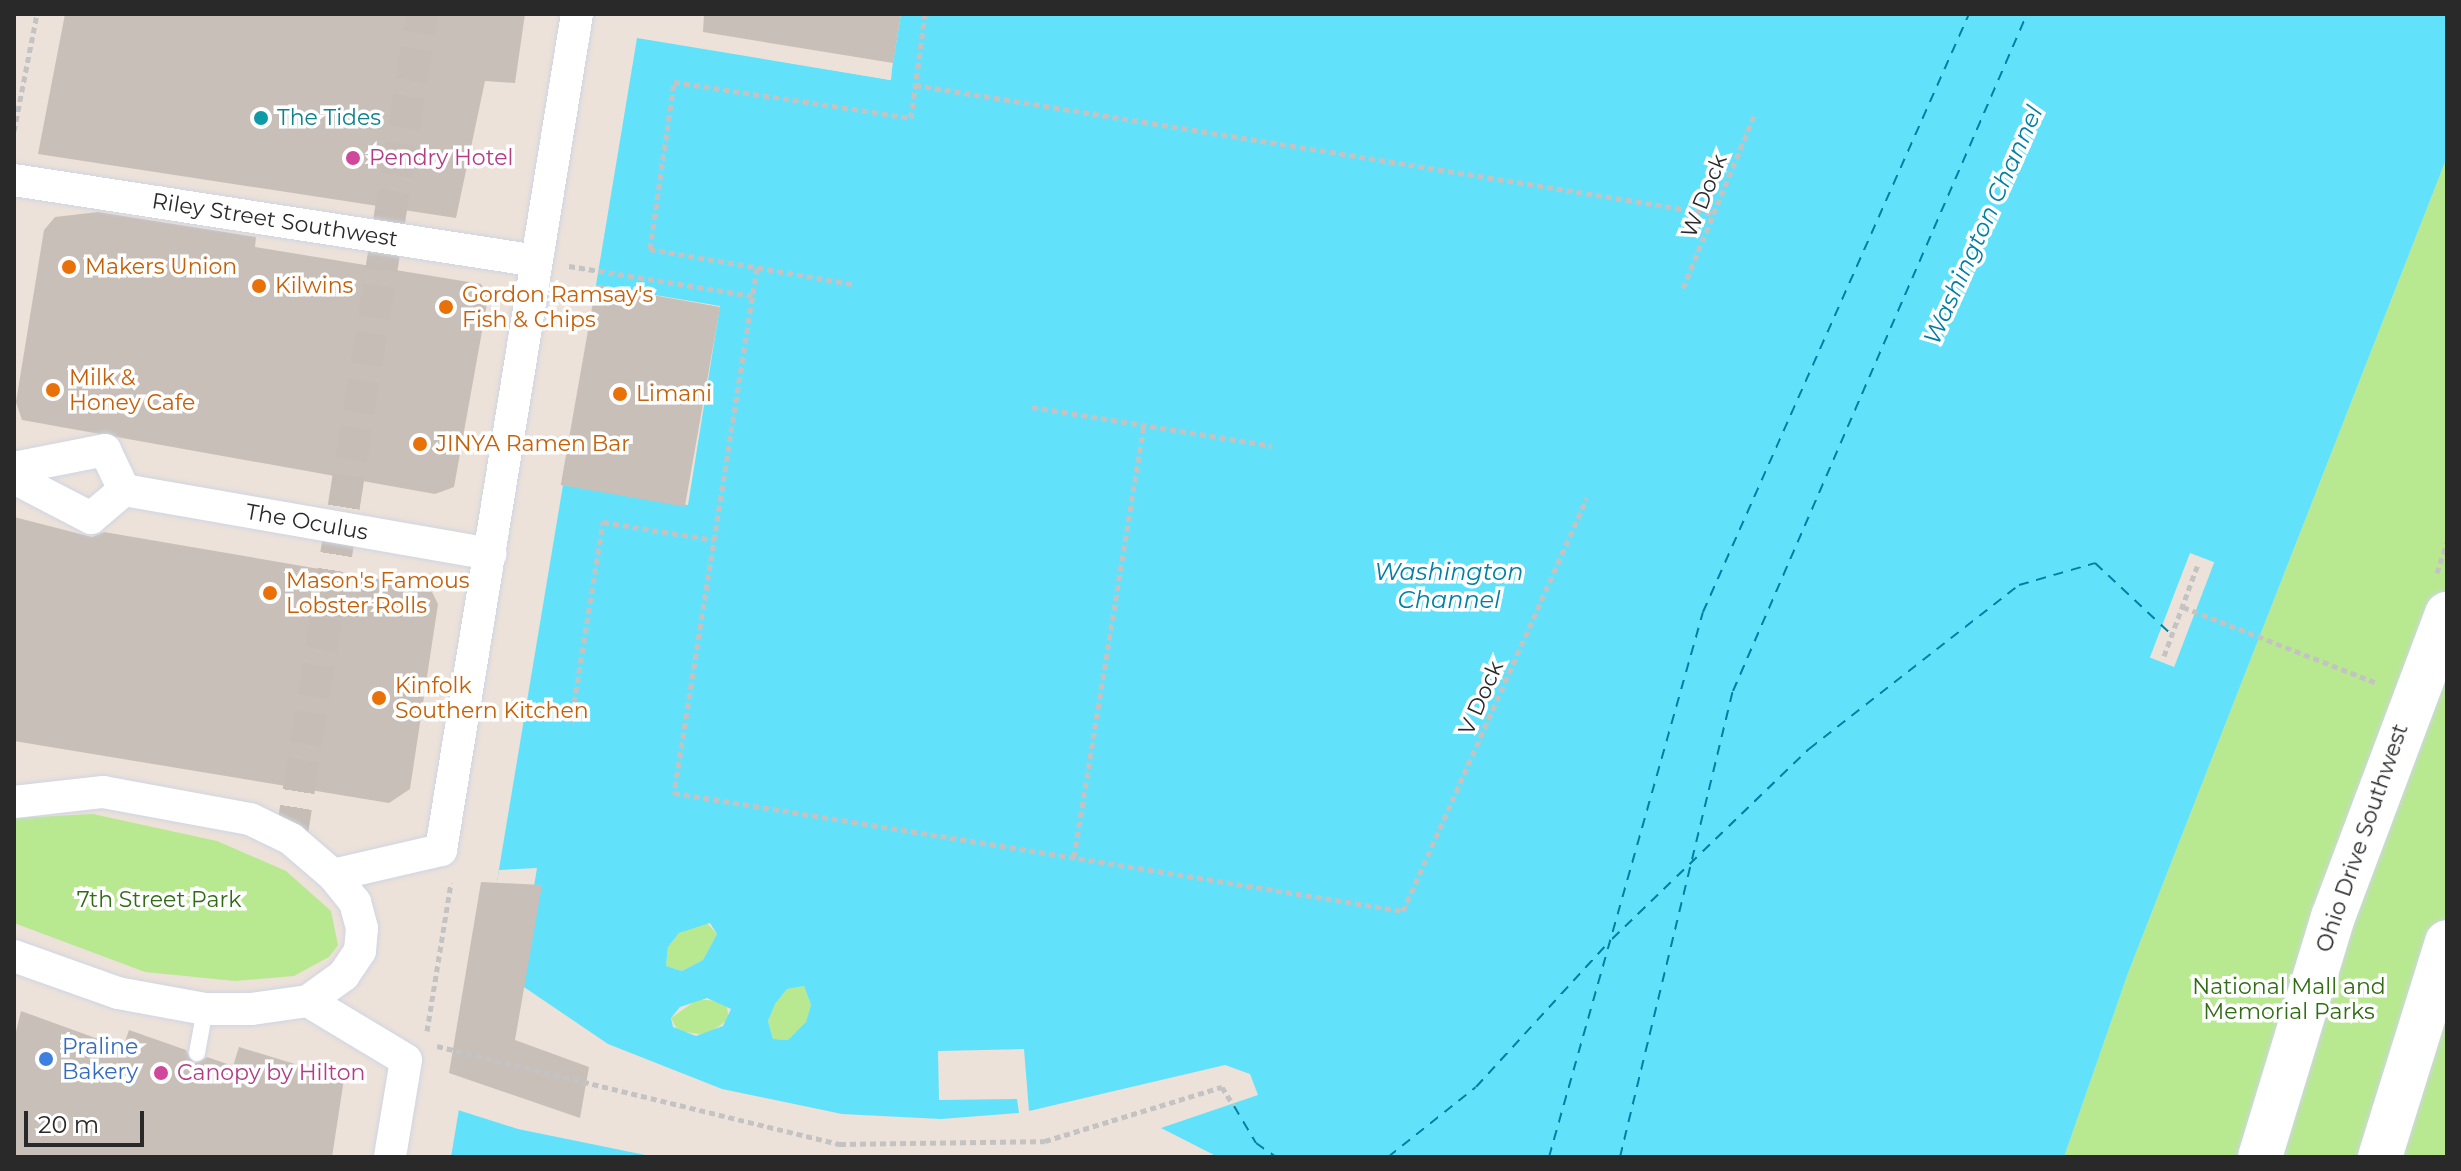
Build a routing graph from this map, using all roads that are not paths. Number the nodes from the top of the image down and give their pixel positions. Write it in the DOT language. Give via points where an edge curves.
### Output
graph roads {
  1 [pos="577,14"];
  2 [pos="14,180"];
  3 [pos="537,261"];
  4 [pos="14,468"];
  5 [pos="14,478"];
  6 [pos="124,490"];
  7 [pos="490,554"];
  8 [pos="2447,614"];
  9 [pos="14,802"];
  10 [pos="333,875"];
  11 [pos="2447,942"];
  12 [pos="14,956"];
  13 [pos="308,1001"];
  14 [pos="205,1009"];
  15 [pos="197,1053"];
  16 [pos="390,1157"];
  17 [pos="2260,1157"];
  18 [pos="2380,1157"];
  1 -- 3 [label="street"];
  2 -- 3 [label="street, Riley Street Southwest"];
  3 -- 7 [label="street"];
  4 -- 6 [label="street" via="105,450"];
  5 -- 6 [label="street" via="91,518"];
  6 -- 7 [label="street, The Oculus"];
  7 -- 10 [label="street" via="441,850"];
  8 -- 17 [label="street, Ohio Drive Southwest" via="2411,698 2333,917"];
  9 -- 10 [label="street" via="103,792 250,819 291,839"];
  10 -- 13 [label="street" via="355,902 360,951 344,975"];
  11 -- 18 [label="street"];
  12 -- 14 [label="street" via="118,993"];
  13 -- 14 [label="street"];
  13 -- 16 [label="street" via="406,1060"];
  14 -- 15 [label="lane"];
}
